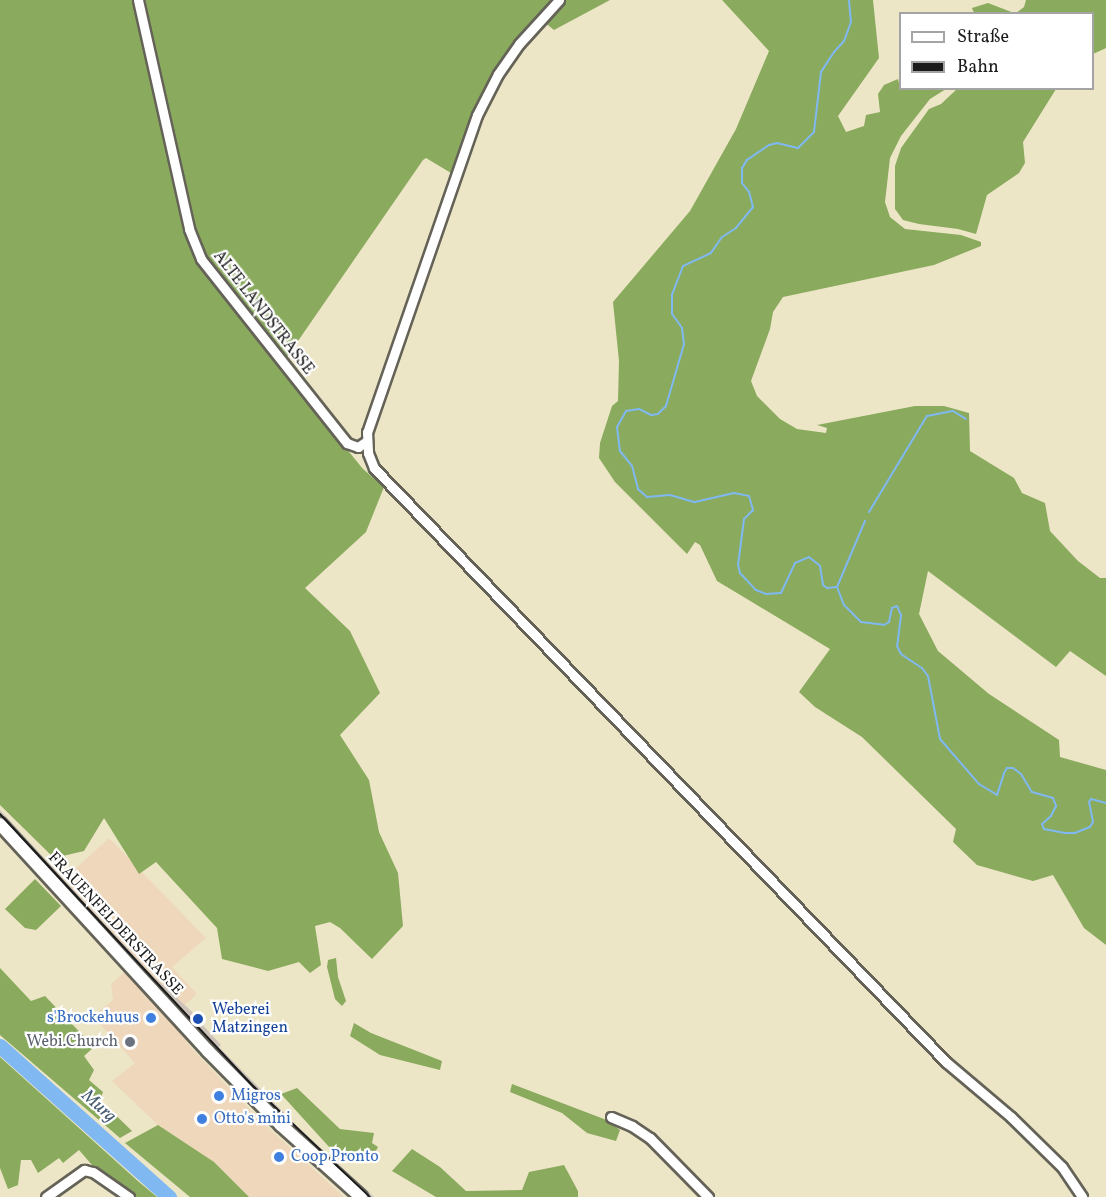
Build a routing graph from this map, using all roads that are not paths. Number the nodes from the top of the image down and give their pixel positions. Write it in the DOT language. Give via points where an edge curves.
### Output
graph roads {
  1 [pos="138,0"];
  2 [pos="559,0"];
  3 [pos="367,441"];
  4 [pos="0,824"];
  5 [pos="611,1117"];
  6 [pos="46,1197"];
  7 [pos="129,1197"];
  8 [pos="361,1197"];
  9 [pos="708,1197"];
  10 [pos="1082,1197"];
  1 -- 3 [label="street, ALTE LANDSTRASSE" via="189,230 201,259 347,443 358,447"];
  2 -- 3 [label="street" via="519,44 477,115 408,310"];
  3 -- 10 [label="street" via="374,468 939,1054 1062,1167"];
  4 -- 8 [label="main road, FRAUENFELDERSTRASSE" via="208,1052"];
  5 -- 9 [label="street" via="650,1138"];
  6 -- 7 [label="street" via="84,1170"];
}
